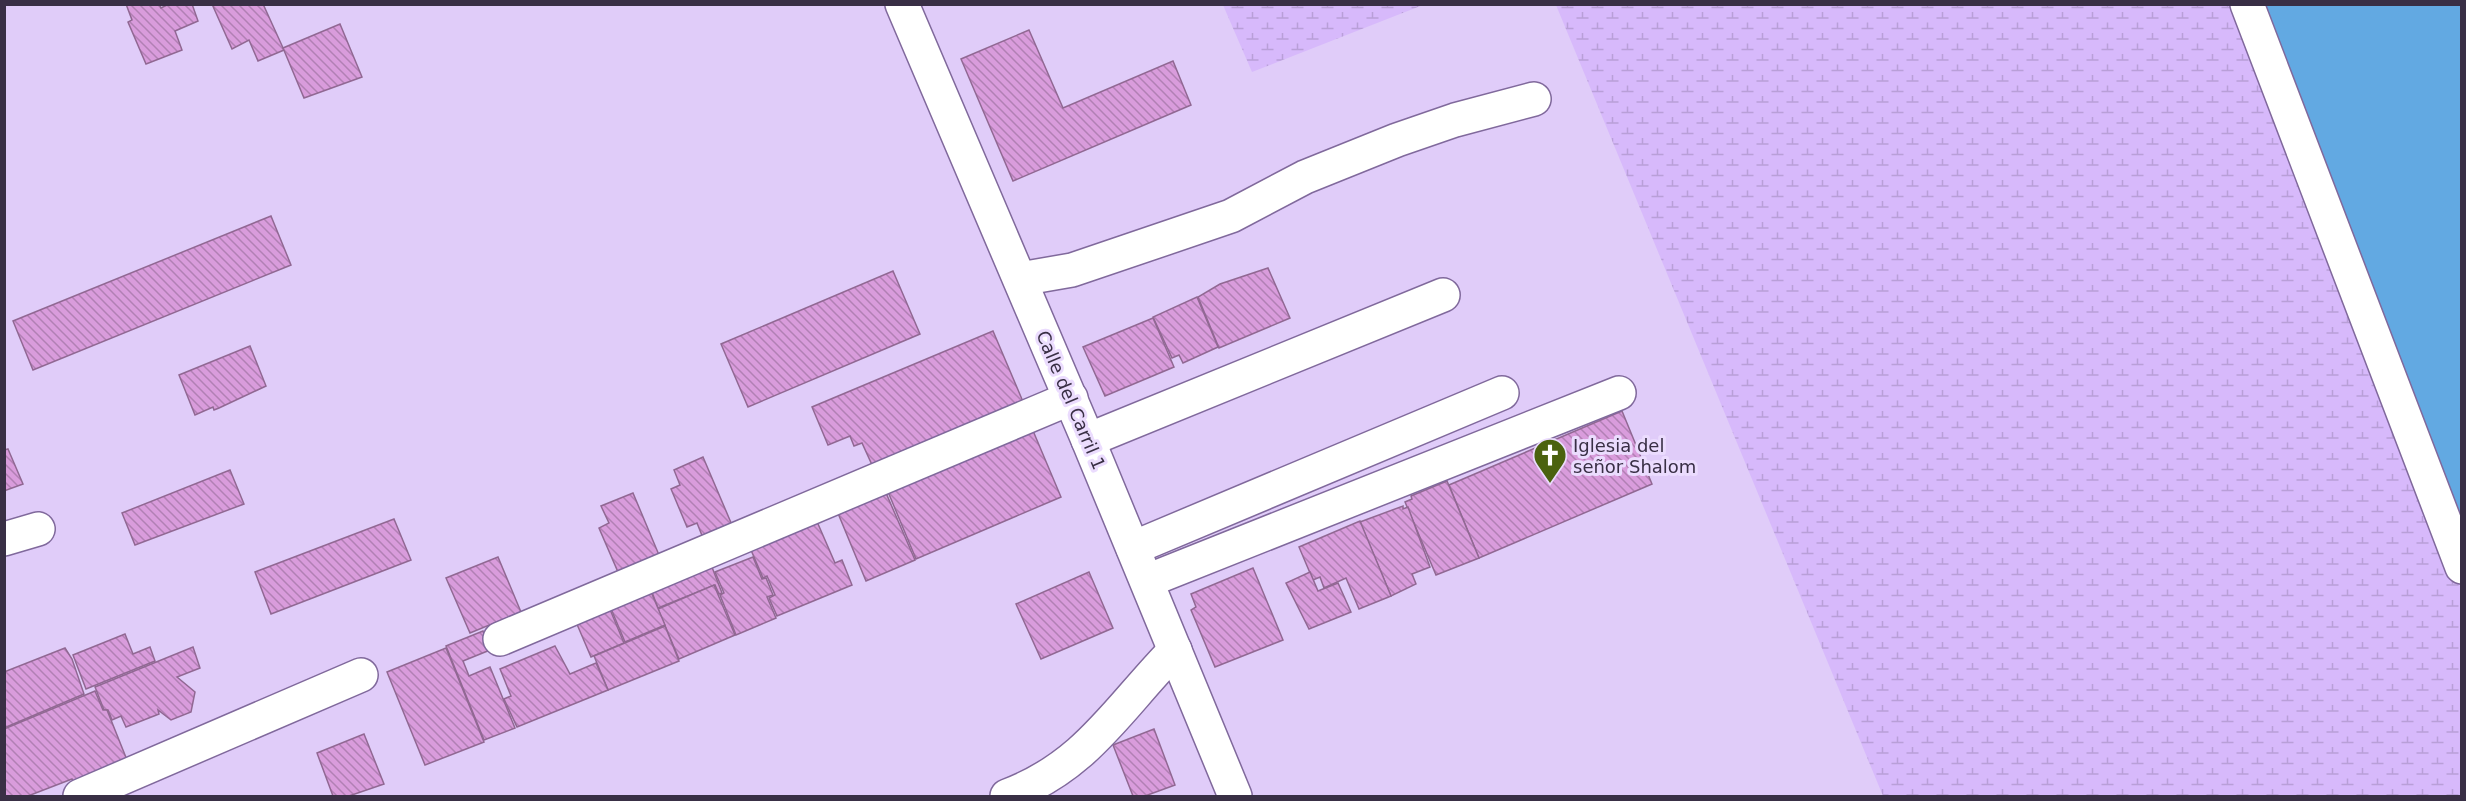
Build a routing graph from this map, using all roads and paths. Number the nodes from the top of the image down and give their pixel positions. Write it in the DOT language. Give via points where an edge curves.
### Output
graph roads {
  1 [pos="902,4"];
  2 [pos="2247,4"];
  3 [pos="1534,99"];
  4 [pos="1020,279"];
  5 [pos="1443,295"];
  6 [pos="1502,393"];
  7 [pos="1619,393"];
  8 [pos="1071,398"];
  9 [pos="1088,440"];
  10 [pos="38,529"];
  11 [pos="4,539"];
  12 [pos="1133,548"];
  13 [pos="2462,567"];
  14 [pos="1147,581"];
  15 [pos="501,639"];
  16 [pos="1175,650"];
  17 [pos="362,675"];
  18 [pos="80,796"];
  19 [pos="1007,796"];
  20 [pos="1235,796"];
  1 -- 4 [label="street, Calle del Carril 1"];
  2 -- 13 [label="street"];
  3 -- 4 [label="street" via="1397,140 1305,177 1231,216 1072,270"];
  4 -- 8 [label="street, Calle del Carril 1"];
  5 -- 9 [label="street"];
  6 -- 12 [label="street"];
  7 -- 14 [label="street"];
  8 -- 9 [label="street, Calle del Carril 1"];
  8 -- 15 [label="street"];
  9 -- 12 [label="street, Calle del Carril 1"];
  10 -- 11 [label="street"];
  12 -- 14 [label="street, Calle del Carril 1"];
  14 -- 16 [label="street, Calle del Carril 1"];
  16 -- 19 [label="street" via="1089,747 1032,787"];
  16 -- 20 [label="street, Calle del Carril 1"];
  17 -- 18 [label="street"];
}
